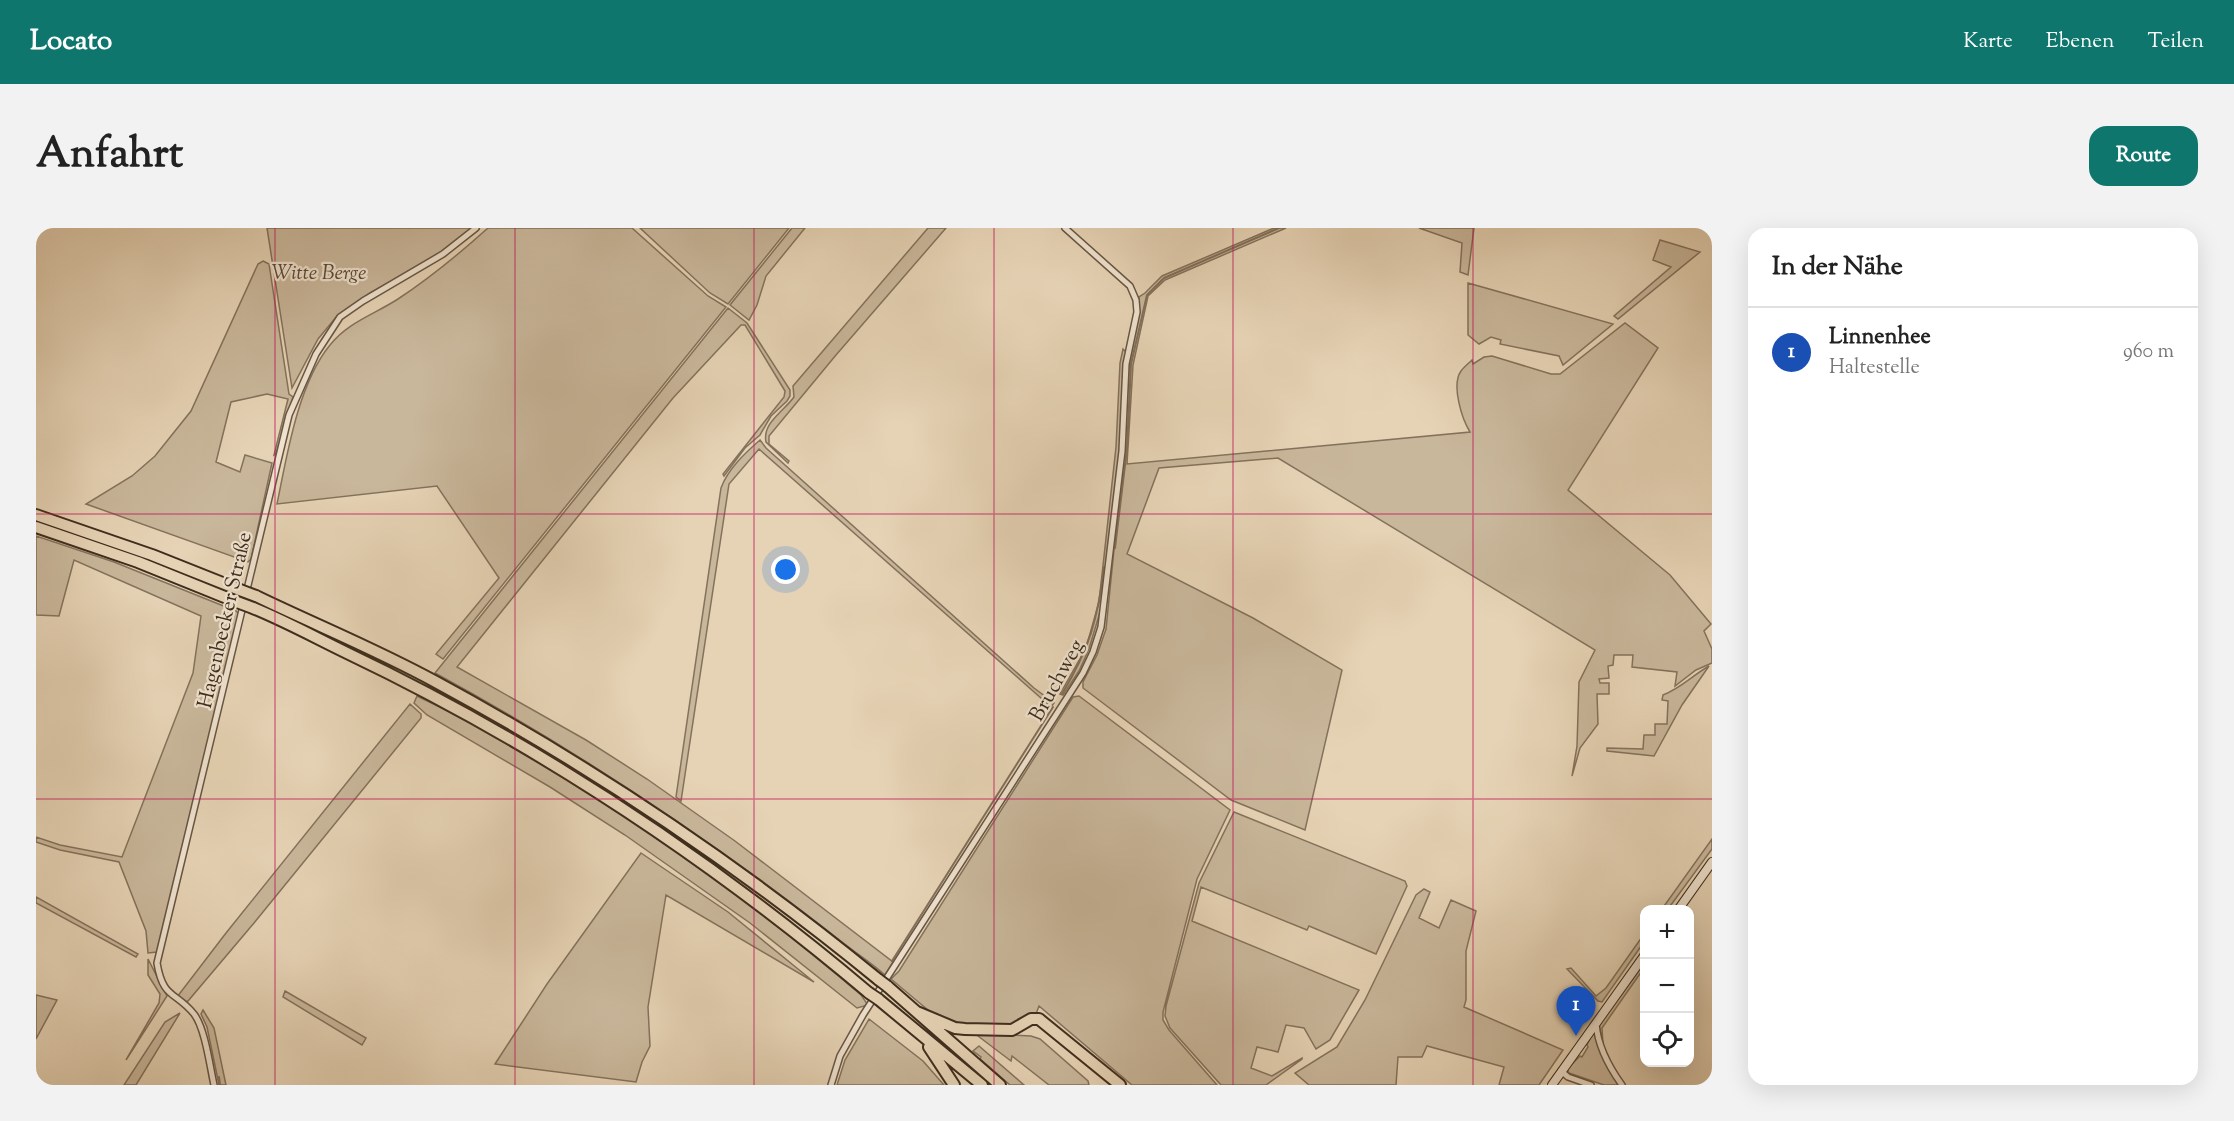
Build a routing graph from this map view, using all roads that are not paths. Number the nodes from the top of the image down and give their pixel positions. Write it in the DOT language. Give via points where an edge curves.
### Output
graph roads {
  1 [pos="476,228"];
  2 [pos="1065,228"];
  3 [pos="36,515"];
  4 [pos="36,527"];
  5 [pos="1712,862"];
  6 [pos="1681,905"];
  7 [pos="1642,959"];
  8 [pos="917,1012"];
  9 [pos="1598,1022"];
  10 [pos="916,1030"];
  11 [pos="1561,1071"];
  12 [pos="214,1085"];
  13 [pos="831,1085"];
  14 [pos="954,1085"];
  15 [pos="982,1085"];
  16 [pos="1000,1085"];
  17 [pos="1120,1085"];
  18 [pos="1552,1085"];
  19 [pos="1591,1085"];
  20 [pos="1622,1085"];
  1 -- 12 [label="street, Hagenbecker Straße" via="443,254 340,317 320,348 289,415 157,963 159,977 168,992 194,1014 204,1038"];
  2 -- 13 [label="street, Bruchweg" via="1130,286 1136,300 1126,364 1122,451 1101,627 1083,673 863,1015 840,1056"];
  3 -- 8 [label="highway, bridge" via="256,596 435,681 532,735 638,802 789,909"];
  4 -- 10 [label="highway, bridge" via="253,608 427,691 530,749 644,821 757,902"];
  5 -- 6 [label="main road"];
  7 -- 9 [label="main road"];
  8 -- 16 [label="highway"];
  8 -- 17 [label="highway" via="965,1029 1012,1030 1031,1019 1039,1019"];
  9 -- 11 [label="main road"];
  9 -- 20 [label="street" via="1598,1037"];
  10 -- 14 [label="highway"];
  10 -- 15 [label="highway"];
  11 -- 18 [label="main road"];
  11 -- 19 [label="street"];
}
